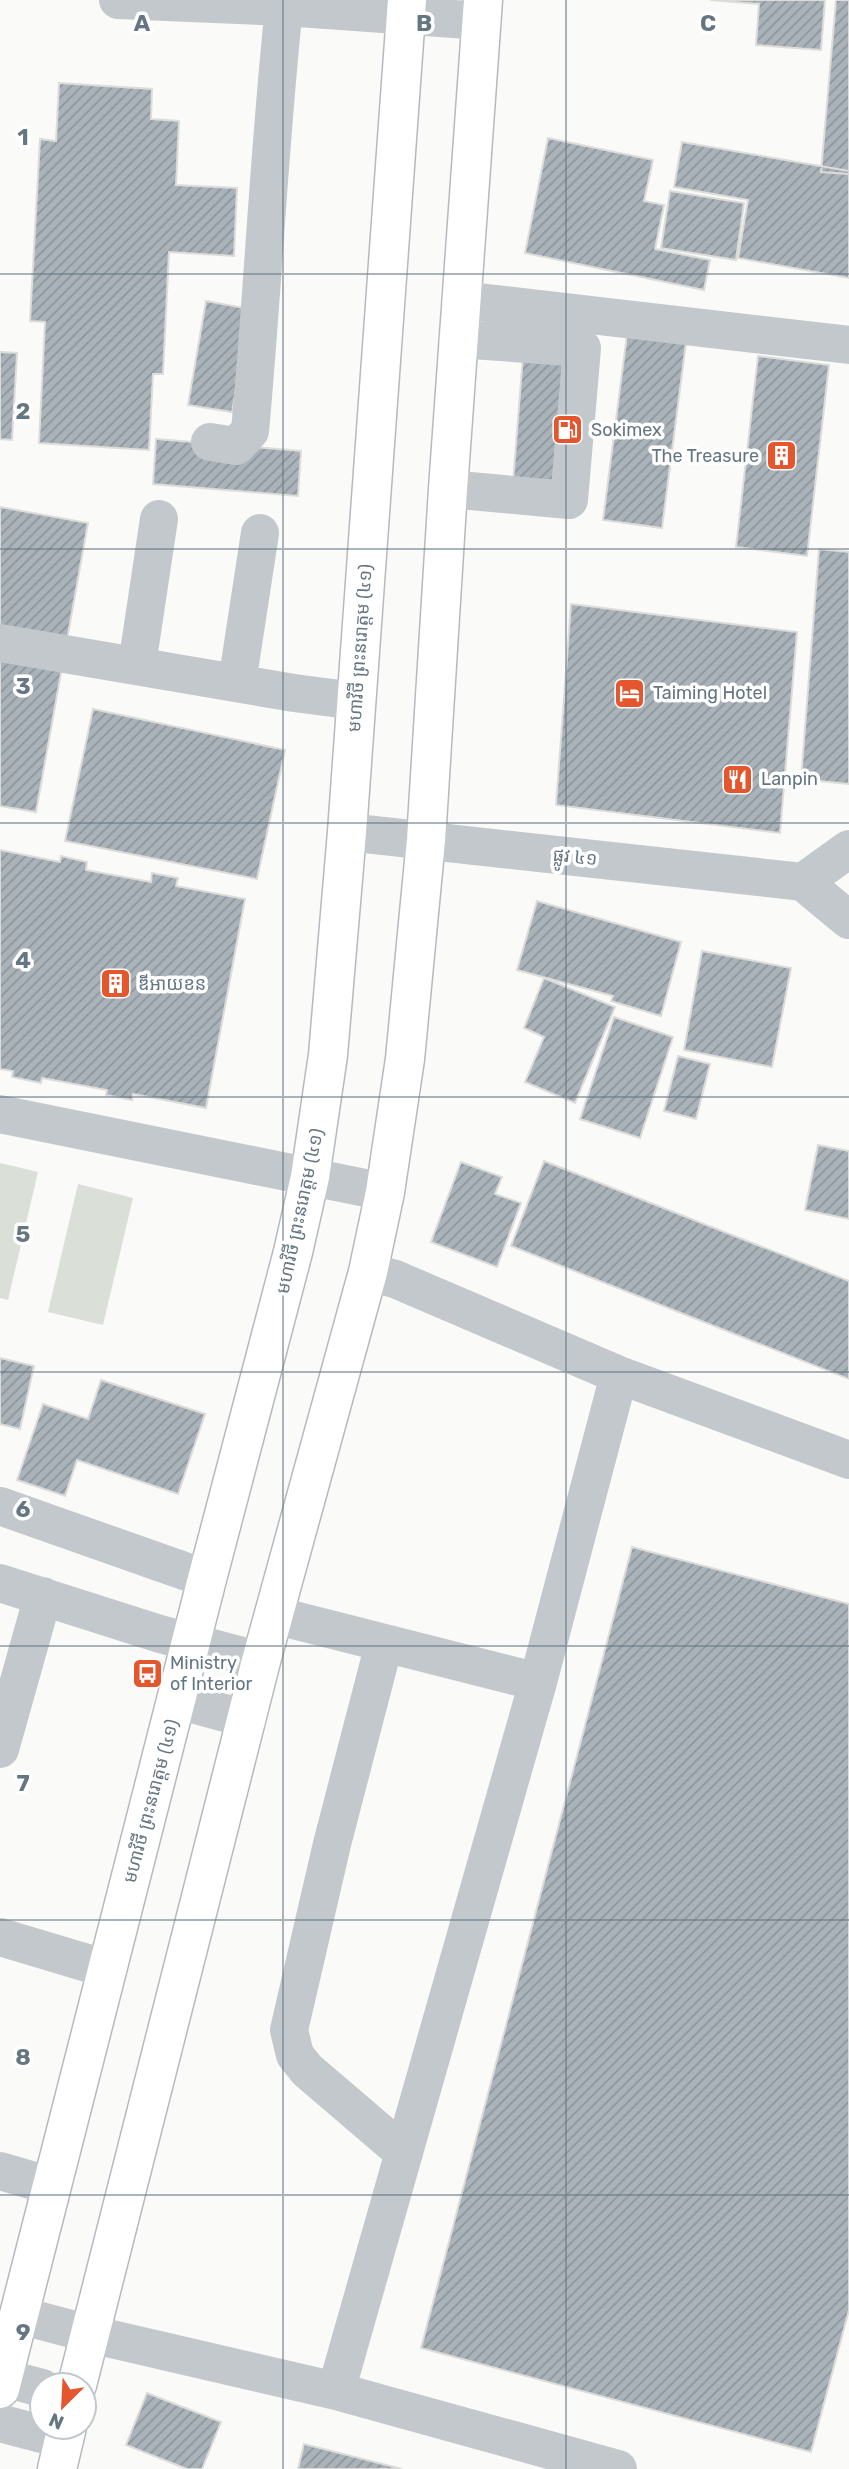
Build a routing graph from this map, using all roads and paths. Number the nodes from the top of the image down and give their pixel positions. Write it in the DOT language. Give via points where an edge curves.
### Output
graph roads {
  1 [pos="118,0"];
  2 [pos="284,8"];
  3 [pos="407,8"];
  4 [pos="482,11"];
  5 [pos="461,300"];
  6 [pos="458,339"];
  7 [pos="849,345"];
  8 [pos="209,442"];
  9 [pos="448,489"];
  10 [pos="159,519"];
  11 [pos="260,533"];
  12 [pos="0,643"];
  13 [pos="137,665"];
  14 [pos="237,683"];
  15 [pos="356,701"];
  16 [pos="348,831"];
  17 [pos="426,840"];
  18 [pos="849,849"];
  19 [pos="803,882"];
  20 [pos="849,920"];
  21 [pos="0,1114"];
  22 [pos="310,1177"];
  23 [pos="386,1192"];
  24 [pos="368,1272"];
  25 [pos="619,1375"];
  26 [pos="849,1460"];
  27 [pos="0,1506"];
  28 [pos="207,1579"];
  29 [pos="0,1583"];
  30 [pos="43,1596"];
  31 [pos="274,1615"];
  32 [pos="191,1642"];
  33 [pos="384,1644"];
  34 [pos="261,1661"];
  35 [pos="538,1682"];
  36 [pos="177,1700"];
  37 [pos="247,1718"];
  38 [pos="0,1749"];
  39 [pos="0,1937"];
  40 [pos="107,1969"];
  41 [pos="404,2153"];
  42 [pos="0,2171"];
  43 [pos="51,2186"];
  44 [pos="19,2315"];
  45 [pos="90,2334"];
  46 [pos="81,2371"];
  47 [pos="1,2381"];
  48 [pos="28,2386"];
  49 [pos="336,2391"];
  50 [pos="0,2423"];
  51 [pos="63,2446"];
  52 [pos="618,2469"];
  1 -- 2 [label="street"];
  2 -- 3 [label="street"];
  2 -- 8 [label="street" via="250,431 236,446"];
  3 -- 4 [label="street"];
  3 -- 15 [label="main road, មហាវិថី ព្រះនរោត្តម (៤១)"];
  4 -- 5 [label="main road"];
  5 -- 6 [label="main road"];
  5 -- 7 [label="street"];
  6 -- 9 [label="main road"];
  6 -- 9 [label="street" via="582,348 569,500"];
  9 -- 17 [label="main road"];
  10 -- 13 [label="street"];
  11 -- 14 [label="street"];
  12 -- 13 [label="street"];
  13 -- 14 [label="street"];
  14 -- 15 [label="street"];
  15 -- 16 [label="main road, មហាវិថី ព្រះនរោត្តម (៤១)"];
  16 -- 17 [label="street, ផ្លូវ ៤១"];
  16 -- 22 [label="main road, មហាវិថី ព្រះនរោត្តម (៤១)" via="328,1055"];
  17 -- 19 [label="street, ផ្លូវ ៤១"];
  17 -- 23 [label="main road" via="405,1059"];
  18 -- 19 [label="street"];
  19 -- 20 [label="street"];
  21 -- 22 [label="street"];
  22 -- 23 [label="street"];
  22 -- 28 [label="main road, មហាវិថី ព្រះនរោត្តម (៤១)"];
  23 -- 24 [label="main road"];
  24 -- 25 [label="street" via="395,1279"];
  24 -- 31 [label="main road"];
  25 -- 26 [label="street"];
  25 -- 35 [label="street"];
  27 -- 28 [label="street"];
  28 -- 32 [label="main road, មហាវិថី ព្រះនរោត្តម (៤១)"];
  29 -- 30 [label="street"];
  30 -- 32 [label="street"];
  30 -- 38 [label="street"];
  31 -- 33 [label="street"];
  31 -- 34 [label="main road"];
  32 -- 34 [label="street"];
  32 -- 36 [label="main road, មហាវិថី ព្រះនរោត្តម (៤១)"];
  33 -- 35 [label="street"];
  33 -- 41 [label="street" via="289,2030 295,2054 307,2070"];
  34 -- 37 [label="main road"];
  35 -- 41 [label="street"];
  36 -- 37 [label="street"];
  36 -- 40 [label="main road, មហាវិថី ព្រះនរោត្តម (៤១)"];
  37 -- 45 [label="main road"];
  39 -- 40 [label="street"];
  40 -- 43 [label="main road, មហាវិថី ព្រះនរោត្តម (៤១)"];
  41 -- 49 [label="street"];
  42 -- 43 [label="street"];
  43 -- 44 [label="main road, មហាវិថី ព្រះនរោត្តម (៤១)"];
  44 -- 45 [label="street"];
  44 -- 47 [label="main road, មហាវិថី ព្រះនរោត្តម (៤១)"];
  45 -- 46 [label="main road"];
  45 -- 49 [label="street"];
  47 -- 48 [label="street"];
  49 -- 52 [label="street"];
  50 -- 51 [label="street"];
}
